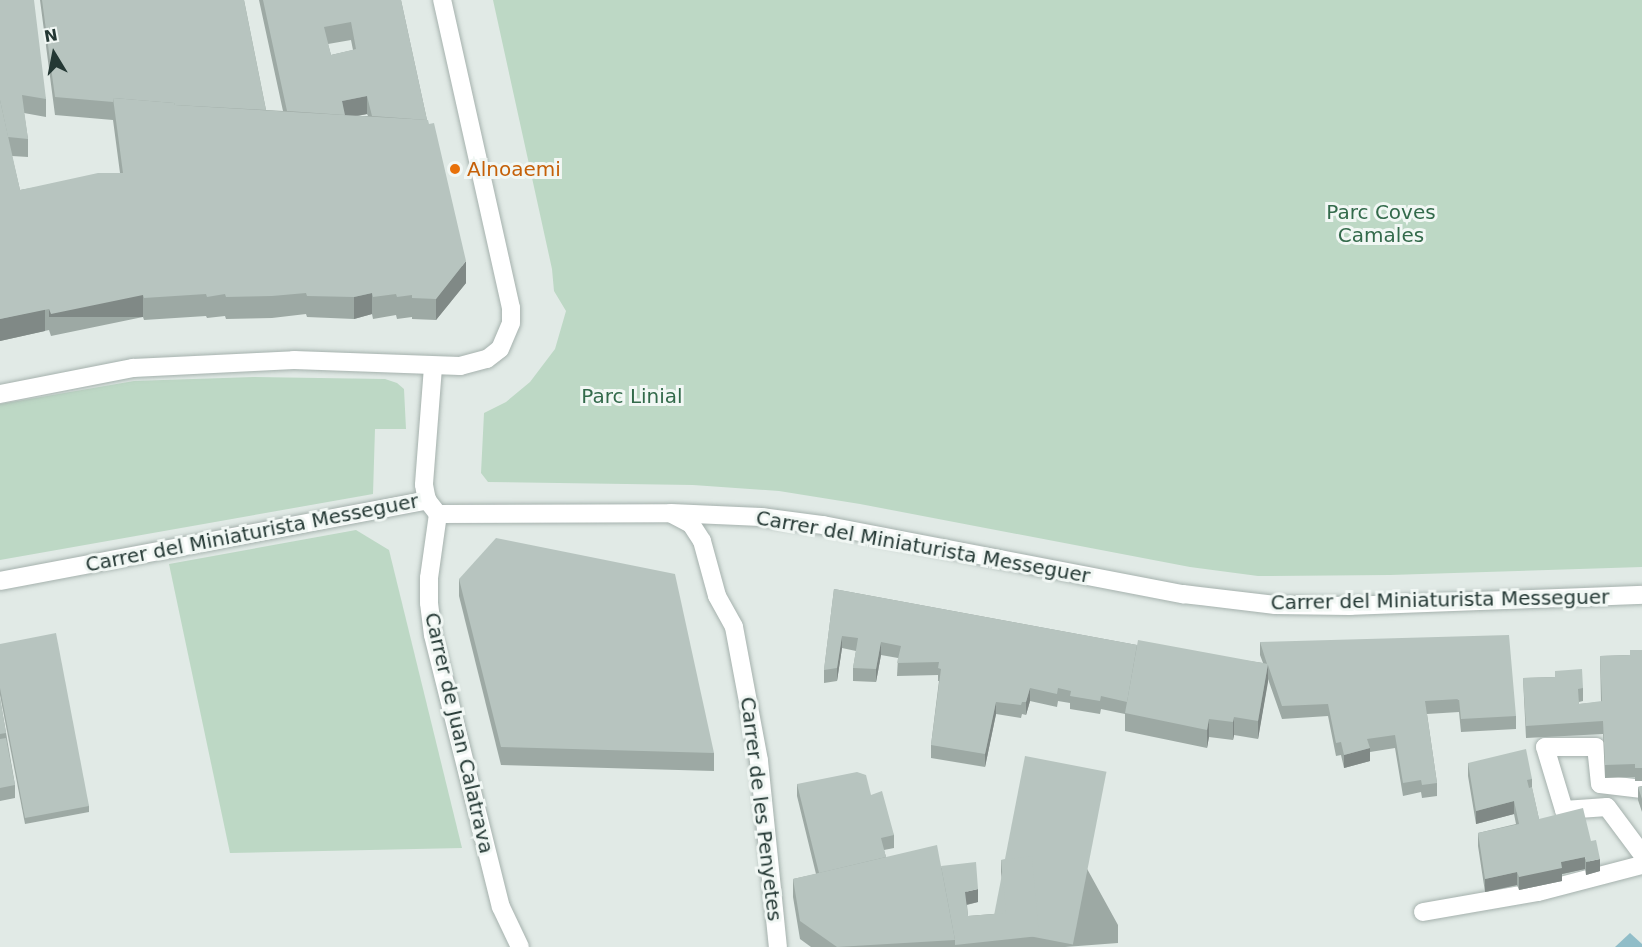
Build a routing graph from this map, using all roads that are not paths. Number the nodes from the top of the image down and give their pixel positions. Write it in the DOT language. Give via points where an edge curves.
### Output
graph roads {
  1 [pos="442,0"];
  2 [pos="433,367"];
  3 [pos="0,394"];
  4 [pos="432,507"];
  5 [pos="671,513"];
  6 [pos="0,581"];
  7 [pos="1642,595"];
  8 [pos="1642,789"];
  9 [pos="1642,854"];
  10 [pos="1642,864"];
  11 [pos="1423,912"];
  12 [pos="520,947"];
  13 [pos="778,947"];
  1 -- 2 [label="street" via="511,308 511,323 500,349 487,359"];
  2 -- 3 [label="street" via="367,361 208,363 133,368"];
  2 -- 4 [label="street, Carrer de Juan Calatrava" via="424,485"];
  4 -- 5 [label="street, Carrer del Miniaturista Messeguer"];
  4 -- 6 [label="street, Carrer del Miniaturista Messeguer" via="382,506"];
  4 -- 12 [label="street, Carrer de Juan Calatrava" via="429,603 433,635 501,907"];
  5 -- 7 [label="street, Carrer del Miniaturista Messeguer" via="727,514 823,525 1233,602 1350,606"];
  5 -- 13 [label="street, Carrer de les Penyetes" via="691,524 702,541 717,596 734,627 759,761"];
  8 -- 9 [label="street" via="1600,784 1596,747 1545,747 1564,810 1607,807"];
  10 -- 11 [label="street" via="1538,892"];
}
